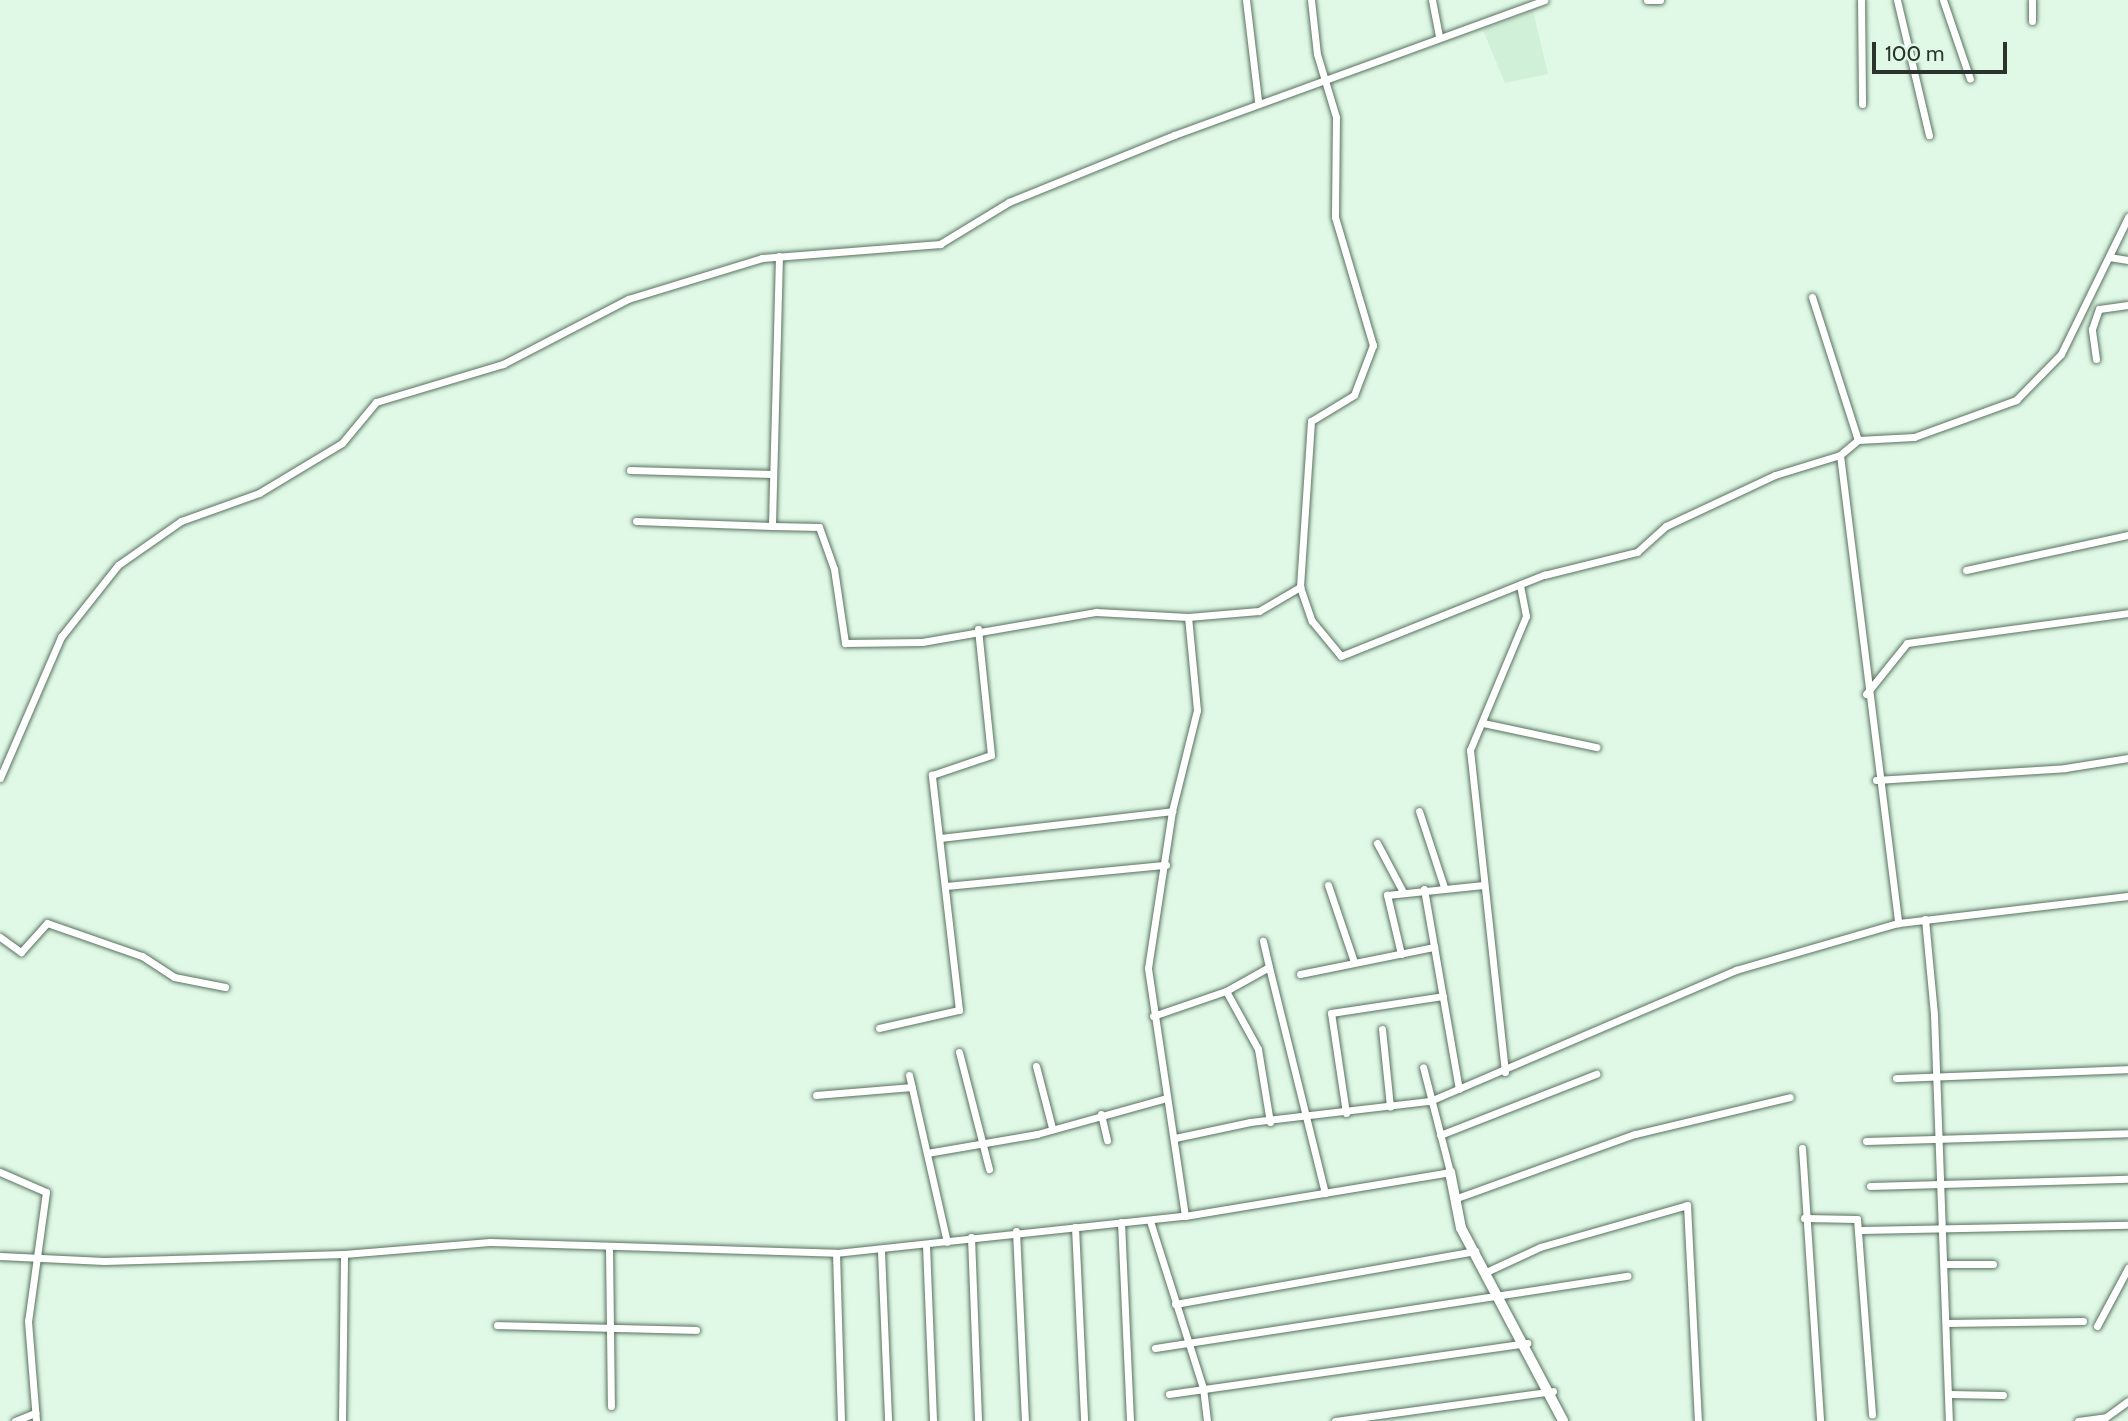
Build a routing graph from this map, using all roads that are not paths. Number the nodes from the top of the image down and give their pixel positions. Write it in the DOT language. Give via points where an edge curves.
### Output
graph roads {
  1 [pos="1246,0"];
  2 [pos="1311,0"];
  3 [pos="1432,0"];
  4 [pos="1544,0"];
  5 [pos="1647,0"];
  6 [pos="1660,0"];
  7 [pos="1861,0"];
  8 [pos="1897,0"];
  9 [pos="1944,0"];
  10 [pos="2032,0"];
  11 [pos="2032,21"];
  12 [pos="1439,36"];
  13 [pos="1325,79"];
  14 [pos="1970,79"];
  15 [pos="1258,101"];
  16 [pos="1862,104"];
  17 [pos="1929,135"];
  18 [pos="2128,217"];
  19 [pos="779,256"];
  20 [pos="2109,257"];
  21 [pos="2128,260"];
  22 [pos="1812,297"];
  23 [pos="2128,305"];
  24 [pos="2096,359"];
  25 [pos="1858,440"];
  26 [pos="1840,455"];
  27 [pos="630,470"];
  28 [pos="772,474"];
  29 [pos="636,521"];
  30 [pos="772,526"];
  31 [pos="2128,535"];
  32 [pos="1966,570"];
  33 [pos="1520,585"];
  34 [pos="1300,587"];
  35 [pos="2128,612"];
  36 [pos="1188,617"];
  37 [pos="978,629"];
  38 [pos="1866,694"];
  39 [pos="1483,723"];
  40 [pos="1596,747"];
  41 [pos="2128,758"];
  42 [pos="0,778"];
  43 [pos="1877,780"];
  44 [pos="1172,811"];
  45 [pos="1419,811"];
  46 [pos="940,838"];
  47 [pos="1377,844"];
  48 [pos="1166,865"];
  49 [pos="1328,884"];
  50 [pos="1483,885"];
  51 [pos="946,886"];
  52 [pos="1444,887"];
  53 [pos="1424,889"];
  54 [pos="1403,892"];
  55 [pos="2128,896"];
  56 [pos="1925,919"];
  57 [pos="1898,923"];
  58 [pos="0,937"];
  59 [pos="1263,941"];
  60 [pos="1434,947"];
  61 [pos="1401,954"];
  62 [pos="1354,962"];
  63 [pos="1269,967"];
  64 [pos="1300,974"];
  65 [pos="225,987"];
  66 [pos="1226,990"];
  67 [pos="1443,996"];
  68 [pos="1153,1016"];
  69 [pos="879,1028"];
  70 [pos="1382,1029"];
  71 [pos="959,1052"];
  72 [pos="1036,1066"];
  73 [pos="1423,1067"];
  74 [pos="2128,1069"];
  75 [pos="1505,1072"];
  76 [pos="1596,1074"];
  77 [pos="909,1075"];
  78 [pos="1896,1078"];
  79 [pos="1937,1079"];
  80 [pos="912,1087"];
  81 [pos="1459,1089"];
  82 [pos="816,1096"];
  83 [pos="1790,1097"];
  84 [pos="1167,1098"];
  85 [pos="1430,1101"];
  86 [pos="1390,1107"];
  87 [pos="1346,1113"];
  88 [pos="1101,1114"];
  89 [pos="1308,1117"];
  90 [pos="1270,1122"];
  91 [pos="1052,1128"];
  92 [pos="2128,1133"];
  93 [pos="1440,1135"];
  94 [pos="1938,1137"];
  95 [pos="1175,1138"];
  96 [pos="1107,1140"];
  97 [pos="1866,1141"];
  98 [pos="981,1143"];
  99 [pos="1802,1148"];
  100 [pos="927,1153"];
  101 [pos="989,1169"];
  102 [pos="0,1172"];
  103 [pos="1450,1172"];
  104 [pos="2128,1179"];
  105 [pos="1870,1186"];
  106 [pos="1939,1188"];
  107 [pos="1325,1193"];
  108 [pos="1454,1199"];
  109 [pos="1185,1216"];
  110 [pos="1804,1218"];
  111 [pos="1150,1221"];
  112 [pos="1121,1222"];
  113 [pos="1942,1225"];
  114 [pos="2128,1225"];
  115 [pos="1075,1227"];
  116 [pos="1861,1230"];
  117 [pos="1016,1231"];
  118 [pos="971,1237"];
  119 [pos="947,1242"];
  120 [pos="926,1245"];
  121 [pos="609,1248"];
  122 [pos="881,1251"];
  123 [pos="1475,1251"];
  124 [pos="836,1253"];
  125 [pos="344,1254"];
  126 [pos="0,1256"];
  127 [pos="35,1258"];
  128 [pos="1944,1264"];
  129 [pos="1993,1264"];
  130 [pos="2128,1268"];
  131 [pos="1486,1272"];
  132 [pos="1628,1276"];
  133 [pos="2124,1282"];
  134 [pos="1502,1298"];
  135 [pos="1175,1304"];
  136 [pos="2083,1321"];
  137 [pos="1946,1323"];
  138 [pos="498,1325"];
  139 [pos="2097,1326"];
  140 [pos="610,1328"];
  141 [pos="696,1330"];
  142 [pos="1190,1342"];
  143 [pos="1527,1343"];
  144 [pos="1155,1348"];
  145 [pos="1203,1388"];
  146 [pos="1553,1391"];
  147 [pos="1169,1394"];
  148 [pos="1949,1394"];
  149 [pos="2003,1395"];
  150 [pos="2128,1401"];
  151 [pos="611,1406"];
  152 [pos="1872,1415"];
  153 [pos="36,1417"];
  154 [pos="15,1421"];
  155 [pos="342,1421"];
  156 [pos="841,1421"];
  157 [pos="888,1421"];
  158 [pos="933,1421"];
  159 [pos="978,1421"];
  160 [pos="1025,1421"];
  161 [pos="1084,1421"];
  162 [pos="1130,1421"];
  163 [pos="1207,1421"];
  164 [pos="1335,1421"];
  165 [pos="1563,1421"];
  166 [pos="1698,1421"];
  167 [pos="1820,1421"];
  168 [pos="1950,1421"];
  169 [pos="2078,1421"];
  1 -- 15 [label="street"];
  2 -- 13 [label="street"];
  3 -- 12 [label="street"];
  4 -- 12 [label="street"];
  5 -- 6 [label="street"];
  7 -- 16 [label="street"];
  8 -- 17 [label="street"];
  9 -- 14 [label="street"];
  10 -- 11 [label="street"];
  12 -- 13 [label="street"];
  13 -- 15 [label="street"];
  13 -- 34 [label="street" via="1336,117 1335,217 1373,345 1354,396 1311,421"];
  15 -- 19 [label="street" via="1009,202 940,244"];
  18 -- 20 [label="street"];
  19 -- 28 [label="street"];
  19 -- 42 [label="street" via="628,299 503,364 376,402 342,443 259,493 181,521 118,565 61,637"];
  20 -- 21 [label="street"];
  20 -- 25 [label="street" via="2061,354 2016,400 1914,436"];
  22 -- 25 [label="street"];
  23 -- 24 [label="street" via="2099,309 2092,329"];
  25 -- 26 [label="street"];
  26 -- 33 [label="street" via="1775,475 1666,526 1637,552"];
  26 -- 38 [label="street"];
  27 -- 28 [label="street"];
  28 -- 30 [label="street"];
  29 -- 30 [label="street"];
  30 -- 37 [label="street" via="819,527 834,569 845,643 922,642"];
  31 -- 32 [label="street"];
  33 -- 34 [label="street" via="1341,656 1312,621"];
  33 -- 39 [label="street" via="1526,616"];
  34 -- 36 [label="street" via="1259,611"];
  35 -- 38 [label="street" via="1907,643"];
  36 -- 37 [label="street" via="1096,612"];
  36 -- 44 [label="street" via="1197,710"];
  37 -- 46 [label="street" via="991,755 933,771"];
  38 -- 43 [label="street"];
  39 -- 40 [label="street"];
  39 -- 50 [label="street" via="1470,759"];
  41 -- 43 [label="street" via="2065,768"];
  43 -- 57 [label="street"];
  44 -- 46 [label="street"];
  44 -- 48 [label="street"];
  45 -- 52 [label="street"];
  46 -- 51 [label="street"];
  47 -- 54 [label="street"];
  48 -- 51 [label="street"];
  48 -- 68 [label="street" via="1148,968"];
  49 -- 62 [label="street"];
  50 -- 52 [label="street"];
  50 -- 75 [label="street"];
  51 -- 69 [label="street" via="959,1010"];
  52 -- 53 [label="street"];
  53 -- 54 [label="street"];
  53 -- 60 [label="street"];
  54 -- 61 [label="street" via="1385,899"];
  55 -- 56 [label="street"];
  56 -- 57 [label="street"];
  56 -- 79 [label="street"];
  57 -- 75 [label="street" via="1736,970 1619,1016"];
  58 -- 65 [label="street" via="21,952 47,923 142,956 174,977"];
  59 -- 63 [label="street"];
  60 -- 61 [label="street"];
  60 -- 67 [label="street"];
  61 -- 62 [label="street"];
  62 -- 64 [label="street"];
  63 -- 66 [label="street"];
  63 -- 89 [label="street"];
  66 -- 68 [label="street"];
  66 -- 90 [label="street" via="1258,1049"];
  67 -- 81 [label="street"];
  67 -- 87 [label="street" via="1331,1013"];
  68 -- 84 [label="street"];
  70 -- 86 [label="street"];
  71 -- 98 [label="street"];
  72 -- 91 [label="street"];
  73 -- 85 [label="street"];
  74 -- 79 [label="street"];
  75 -- 81 [label="street"];
  76 -- 93 [label="street"];
  77 -- 80 [label="street"];
  78 -- 79 [label="street"];
  79 -- 94 [label="street"];
  80 -- 82 [label="street"];
  80 -- 100 [label="street"];
  81 -- 85 [label="street"];
  83 -- 108 [label="street" via="1635,1134"];
  84 -- 88 [label="street"];
  84 -- 95 [label="street"];
  85 -- 86 [label="street"];
  85 -- 93 [label="street"];
  86 -- 87 [label="street"];
  87 -- 89 [label="street"];
  88 -- 91 [label="street"];
  88 -- 96 [label="street"];
  89 -- 90 [label="street"];
  89 -- 107 [label="street"];
  90 -- 95 [label="street"];
  91 -- 98 [label="street"];
  92 -- 94 [label="street"];
  93 -- 103 [label="street"];
  94 -- 97 [label="street"];
  94 -- 106 [label="street"];
  95 -- 109 [label="street"];
  98 -- 100 [label="street"];
  98 -- 101 [label="street"];
  99 -- 110 [label="street"];
  100 -- 119 [label="street"];
  102 -- 127 [label="street" via="46,1192"];
  103 -- 107 [label="street"];
  103 -- 108 [label="street"];
  104 -- 106 [label="street"];
  105 -- 106 [label="street"];
  106 -- 113 [label="street"];
  107 -- 109 [label="street"];
  108 -- 123 [label="street"];
  109 -- 111 [label="street"];
  110 -- 116 [label="street" via="1853,1216"];
  110 -- 167 [label="street"];
  111 -- 112 [label="street"];
  111 -- 135 [label="street"];
  112 -- 115 [label="street"];
  112 -- 162 [label="street"];
  113 -- 114 [label="street"];
  113 -- 116 [label="street"];
  113 -- 128 [label="street"];
  115 -- 117 [label="street"];
  115 -- 161 [label="street"];
  116 -- 152 [label="street"];
  117 -- 118 [label="street"];
  117 -- 160 [label="street"];
  118 -- 119 [label="street"];
  118 -- 159 [label="street"];
  119 -- 120 [label="street"];
  120 -- 122 [label="street"];
  120 -- 158 [label="street"];
  121 -- 124 [label="street"];
  121 -- 125 [label="street" via="490,1242"];
  121 -- 140 [label="street"];
  122 -- 124 [label="street"];
  122 -- 157 [label="street"];
  123 -- 131 [label="street"];
  123 -- 135 [label="street"];
  124 -- 156 [label="street"];
  125 -- 127 [label="street"];
  125 -- 155 [label="street"];
  126 -- 127 [label="street"];
  127 -- 153 [label="street" via="28,1321"];
  128 -- 129 [label="street"];
  128 -- 137 [label="street"];
  130 -- 133 [label="street"];
  131 -- 134 [label="street"];
  131 -- 166 [label="street" via="1540,1247 1687,1205"];
  132 -- 134 [label="street"];
  133 -- 139 [label="street"];
  134 -- 142 [label="street"];
  134 -- 143 [label="street"];
  135 -- 142 [label="street"];
  136 -- 137 [label="street"];
  137 -- 148 [label="street"];
  138 -- 140 [label="street"];
  140 -- 141 [label="street"];
  140 -- 151 [label="street"];
  142 -- 144 [label="street"];
  142 -- 145 [label="street"];
  143 -- 145 [label="street"];
  143 -- 146 [label="street"];
  145 -- 147 [label="street"];
  145 -- 163 [label="street"];
  146 -- 164 [label="street"];
  146 -- 165 [label="street"];
  148 -- 149 [label="street"];
  148 -- 168 [label="street"];
  150 -- 169 [label="street" via="2106,1417"];
  153 -- 154 [label="street"];
}
